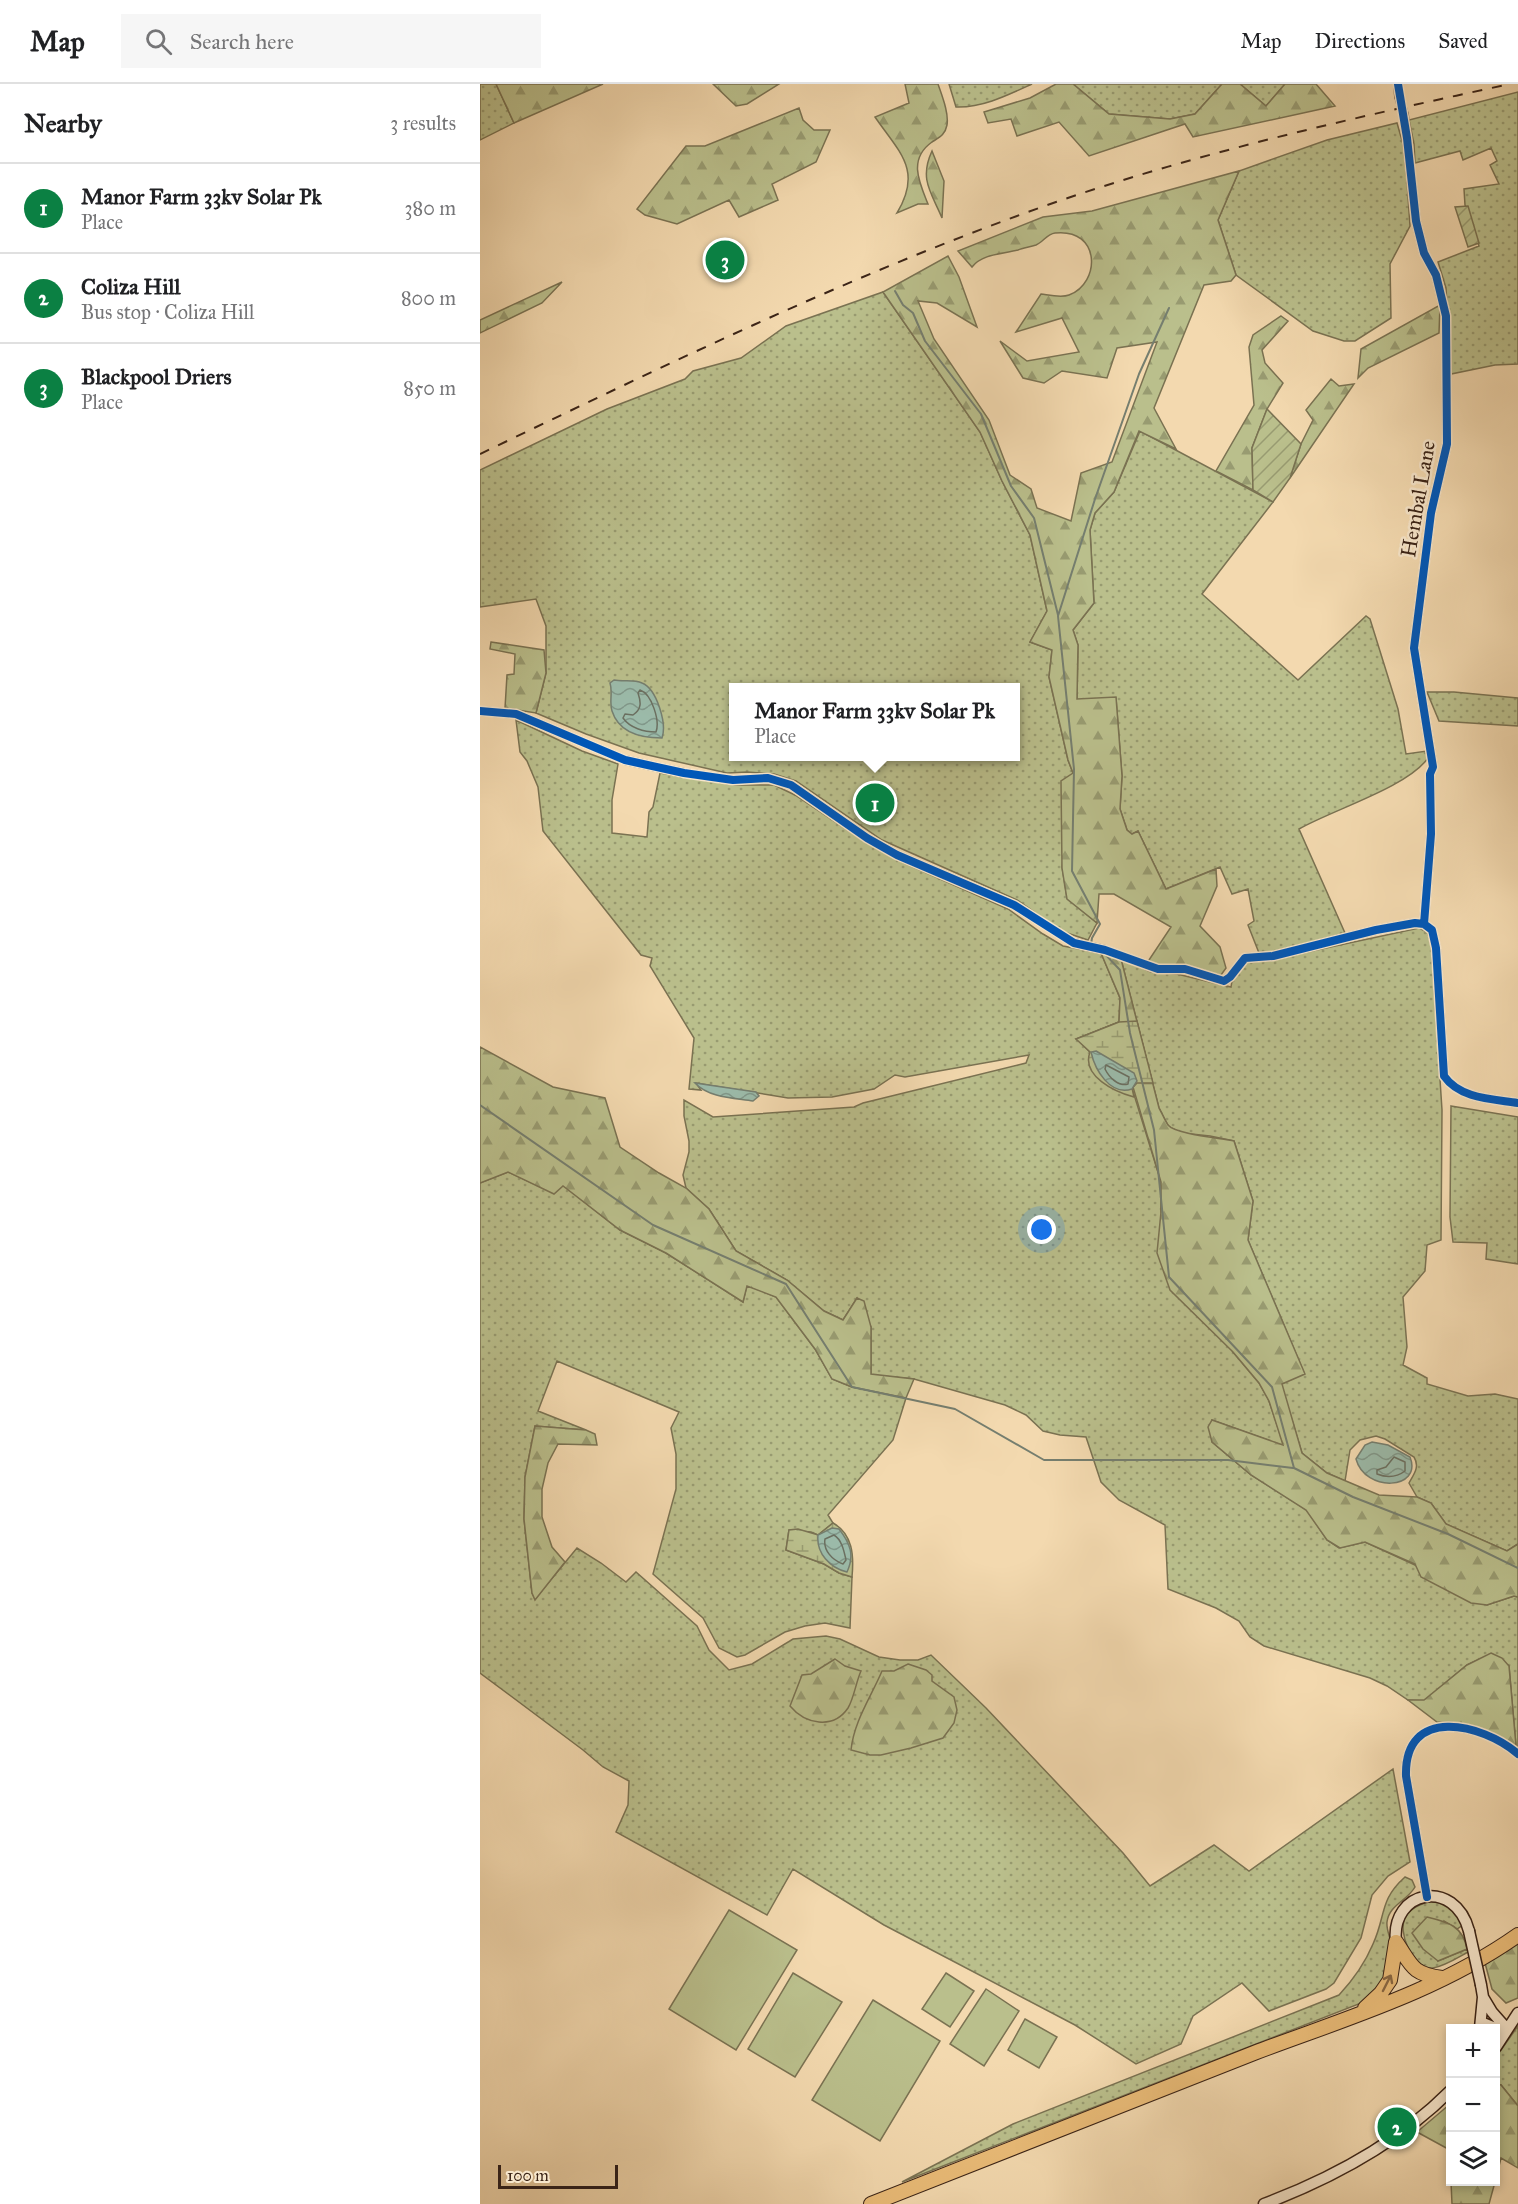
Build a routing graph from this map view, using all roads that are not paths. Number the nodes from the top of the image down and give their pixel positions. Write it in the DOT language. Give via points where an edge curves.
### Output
graph roads {
  1 [pos="1398,84"];
  2 [pos="480,711"];
  3 [pos="1424,924"];
  4 [pos="1518,1102"];
  5 [pos="1518,1754"];
  6 [pos="1426,1898"];
  7 [pos="1518,1935"];
  8 [pos="1396,1942"];
  9 [pos="1442,1978"];
  10 [pos="1358,2013"];
  11 [pos="1518,2013"];
  12 [pos="1484,2020"];
  13 [pos="1507,2029"];
  14 [pos="1500,2040"];
  15 [pos="1446,2095"];
  16 [pos="871,2204"];
  17 [pos="1264,2204"];
  1 -- 3 [label="street, Hembal Lane, bridge" via="1416,221 1446,316 1448,444 1431,513 1414,648 1433,767"];
  2 -- 3 [label="street" via="516,714 625,760 684,773 732,780 768,778 791,785 897,855 1014,905 1074,943 1158,969 1185,969 1224,981 1245,958 1273,956 1376,930"];
  3 -- 4 [label="street" via="1432,930 1436,948 1444,1076 1464,1092"];
  5 -- 6 [label="street" via="1484,1734 1447,1725 1426,1731 1410,1750 1406,1776"];
  6 -- 8 [label="street" via="1412,1902 1401,1912"];
  6 -- 12 [label="street, bridge" via="1456,1904 1463,1913 1482,1991"];
  7 -- 9 [label="highway" via="1493,1953"];
  8 -- 9 [label="highway" via="1413,1969 1425,1976"];
  10 -- 8 [label="highway, one-way" via="1386,1987 1394,1965"];
  9 -- 10 [label="highway"];
  10 -- 16 [label="highway"];
  11 -- 13 [label="street"];
  12 -- 13 [label="street"];
  13 -- 14 [label="street"];
  15 -- 17 [label="street" via="1423,2117 1373,2152 1322,2180"];
}
